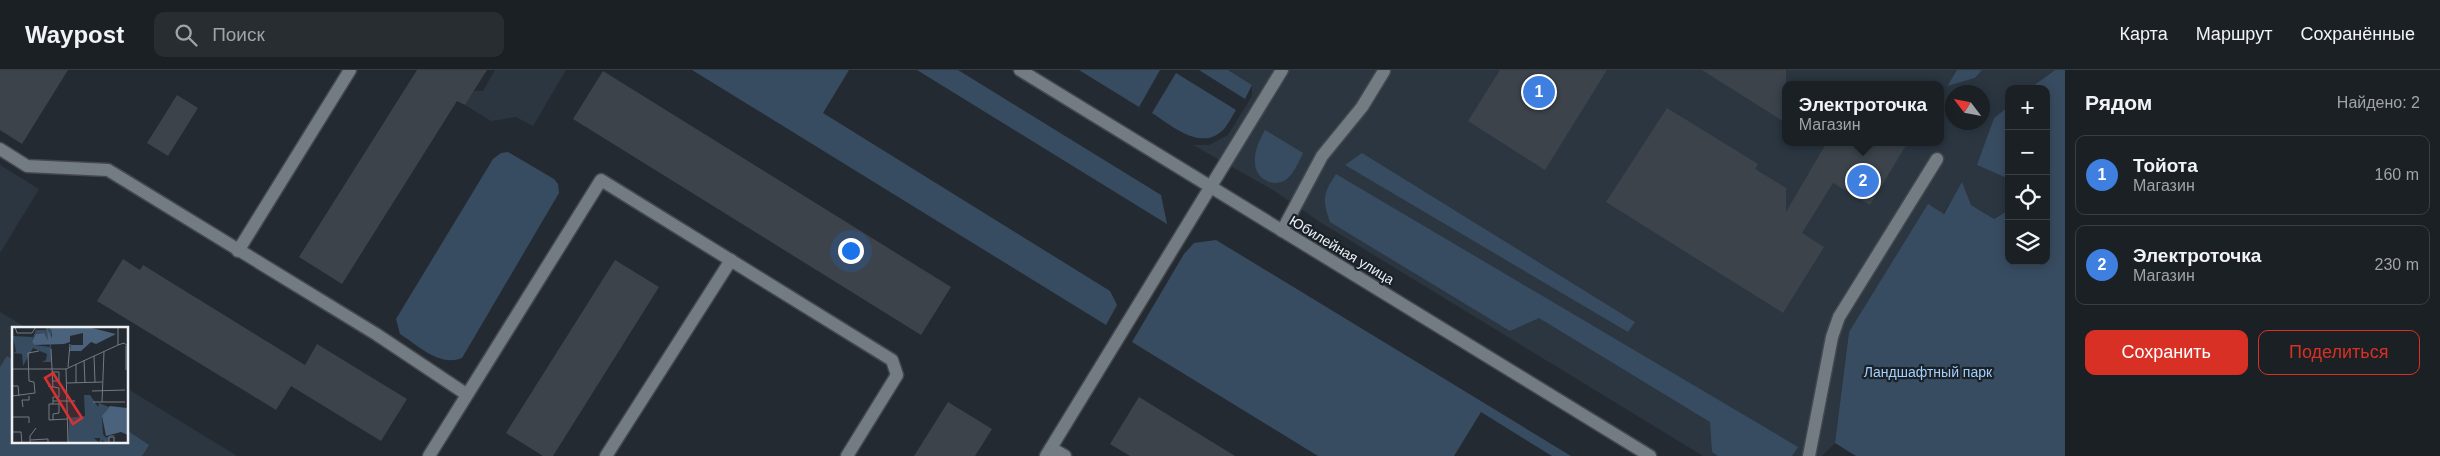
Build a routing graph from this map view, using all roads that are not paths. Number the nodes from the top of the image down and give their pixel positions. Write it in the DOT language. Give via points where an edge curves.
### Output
graph roads {
  1 [pos="350,70"];
  2 [pos="1020,70"];
  3 [pos="1282,70"];
  4 [pos="1384,71"];
  5 [pos="0,149"];
  6 [pos="1937,158"];
  7 [pos="1211,188"];
  8 [pos="1282,231"];
  9 [pos="238,251"];
  10 [pos="731,260"];
  11 [pos="466,394"];
  12 [pos="1049,452"];
  13 [pos="429,456"];
  14 [pos="606,456"];
  15 [pos="847,456"];
  16 [pos="1065,456"];
  17 [pos="1650,456"];
  18 [pos="1809,456"];
  1 -- 9 [label="main road"];
  2 -- 7 [label="main road, Юбилейная улица"];
  3 -- 7 [label="main road"];
  4 -- 8 [label="main road" via="1362,106 1322,156"];
  5 -- 9 [label="main road" via="27,166 108,170"];
  6 -- 18 [label="main road" via="1838,318"];
  7 -- 8 [label="main road, Юбилейная улица"];
  7 -- 12 [label="main road"];
  8 -- 17 [label="main road, Юбилейная улица"];
  9 -- 11 [label="main road" via="376,334"];
  10 -- 11 [label="main road" via="601,180"];
  10 -- 14 [label="main road"];
  10 -- 15 [label="main road" via="892,360 896,376"];
  11 -- 13 [label="main road"];
  12 -- 16 [label="main road"];
}
